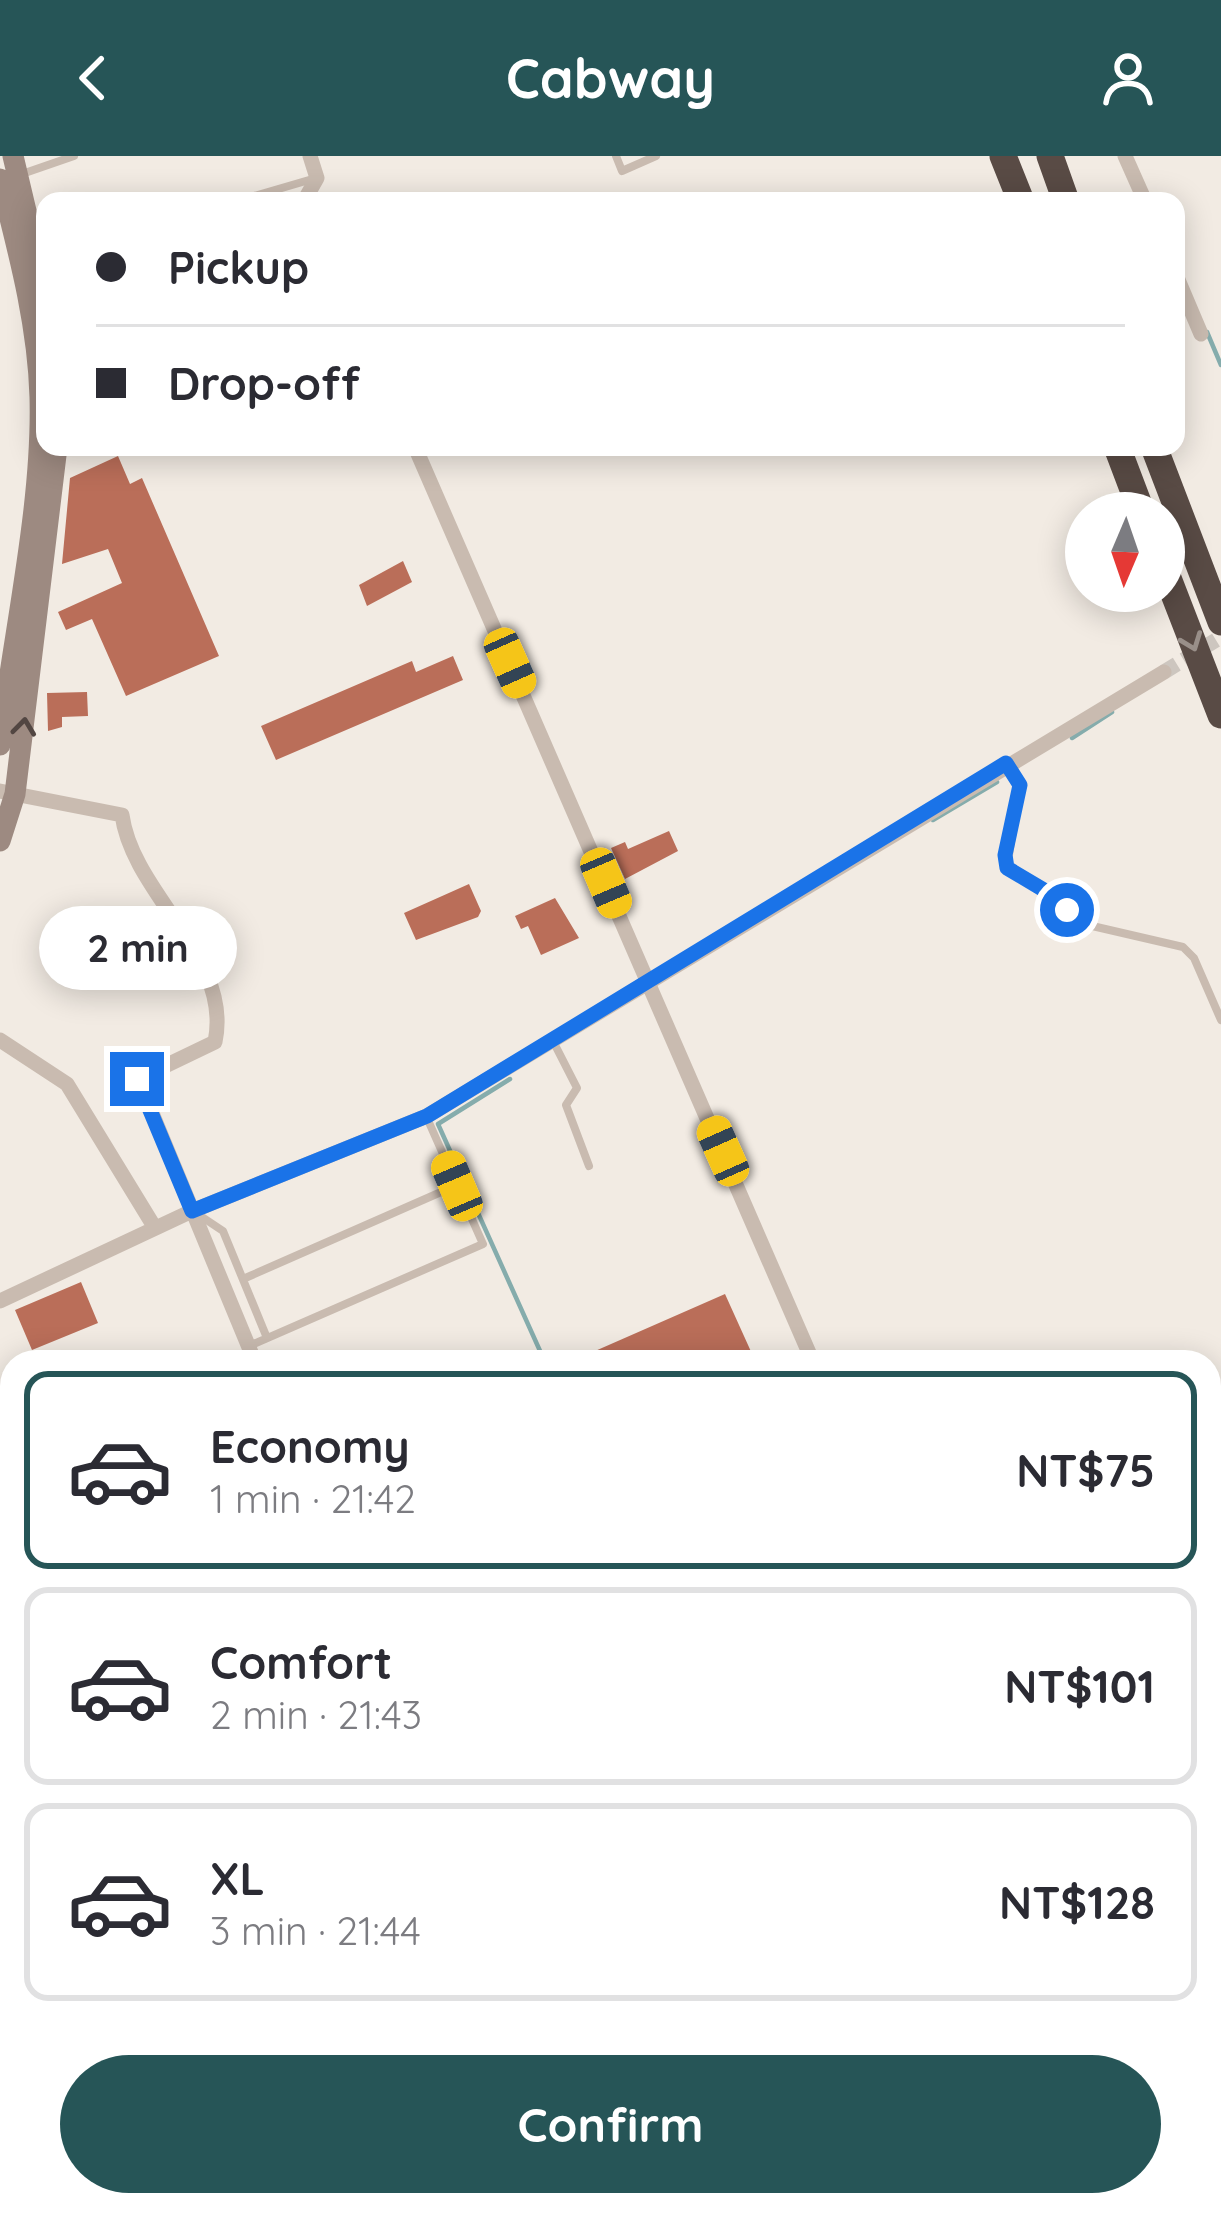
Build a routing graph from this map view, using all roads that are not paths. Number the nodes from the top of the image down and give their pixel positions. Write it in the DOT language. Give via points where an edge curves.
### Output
graph roads {
  1 [pos="74,156"];
  2 [pos="310,156"];
  3 [pos="616,156"];
  4 [pos="656,156"];
  5 [pos="1004,156"];
  6 [pos="1050,156"];
  7 [pos="1125,156"];
  8 [pos="8,173"];
  9 [pos="317,178"];
  10 [pos="268,192"];
  11 [pos="309,192"];
  12 [pos="1018,192"];
  13 [pos="1063,192"];
  14 [pos="1140,192"];
  15 [pos="36,267"];
  16 [pos="1185,296"];
  17 [pos="1201,334"];
  18 [pos="36,454"];
  19 [pos="56,456"];
  20 [pos="419,456"];
  21 [pos="1120,456"];
  22 [pos="1157,456"];
  23 [pos="1134,492"];
  24 [pos="1181,612"];
  25 [pos="1221,622"];
  26 [pos="1164,672"];
  27 [pos="1221,715"];
  28 [pos="0,745"];
  29 [pos="1006,763"];
  30 [pos="8,793"];
  31 [pos="2,830"];
  32 [pos="650,983"];
  33 [pos="1221,1020"];
  34 [pos="0,1040"];
  35 [pos="553,1041"];
  36 [pos="427,1116"];
  37 [pos="589,1166"];
  38 [pos="457,1186"];
  39 [pos="192,1211"];
  40 [pos="155,1228"];
  41 [pos="242,1279"];
  42 [pos="0,1301"];
  43 [pos="267,1338"];
  44 [pos="250,1350"];
  45 [pos="256,1350"];
  46 [pos="808,1350"];
  1 -- 8 [label="lane"];
  2 -- 9 [label="street"];
  3 -- 4 [label="lane" via="622,171"];
  5 -- 12 [label="highway"];
  6 -- 13 [label="highway"];
  7 -- 14 [label="street"];
  8 -- 15 [label="main road"];
  9 -- 10 [label="lane"];
  9 -- 11 [label="street"];
  16 -- 17 [label="street"];
  18 -- 28 [label="main road"];
  30 -- 19 [label="main road, one-way"];
  20 -- 32 [label="street"];
  21 -- 23 [label="highway"];
  22 -- 25 [label="highway"];
  24 -- 27 [label="highway, one-way"];
  26 -- 29 [label="street"];
  29 -- 32 [label="street"];
  29 -- 33 [label="lane" via="1020,785 1007,868 1059,899 1075,922 1183,947"];
  30 -- 31 [label="main road"];
  30 -- 39 [label="street" via="122,815 130,856 210,984 215,1042 137,1079"];
  32 -- 35 [label="street"];
  32 -- 46 [label="street"];
  34 -- 40 [label="street" via="67,1084"];
  35 -- 36 [label="street"];
  35 -- 37 [label="lane" via="577,1088 566,1105"];
  36 -- 38 [label="lane"];
  36 -- 39 [label="street"];
  38 -- 41 [label="lane"];
  38 -- 43 [label="lane" via="483,1244"];
  39 -- 40 [label="street"];
  39 -- 41 [label="lane" via="223,1231"];
  39 -- 44 [label="street"];
  40 -- 42 [label="street"];
  41 -- 43 [label="lane"];
  43 -- 45 [label="lane"];
}
